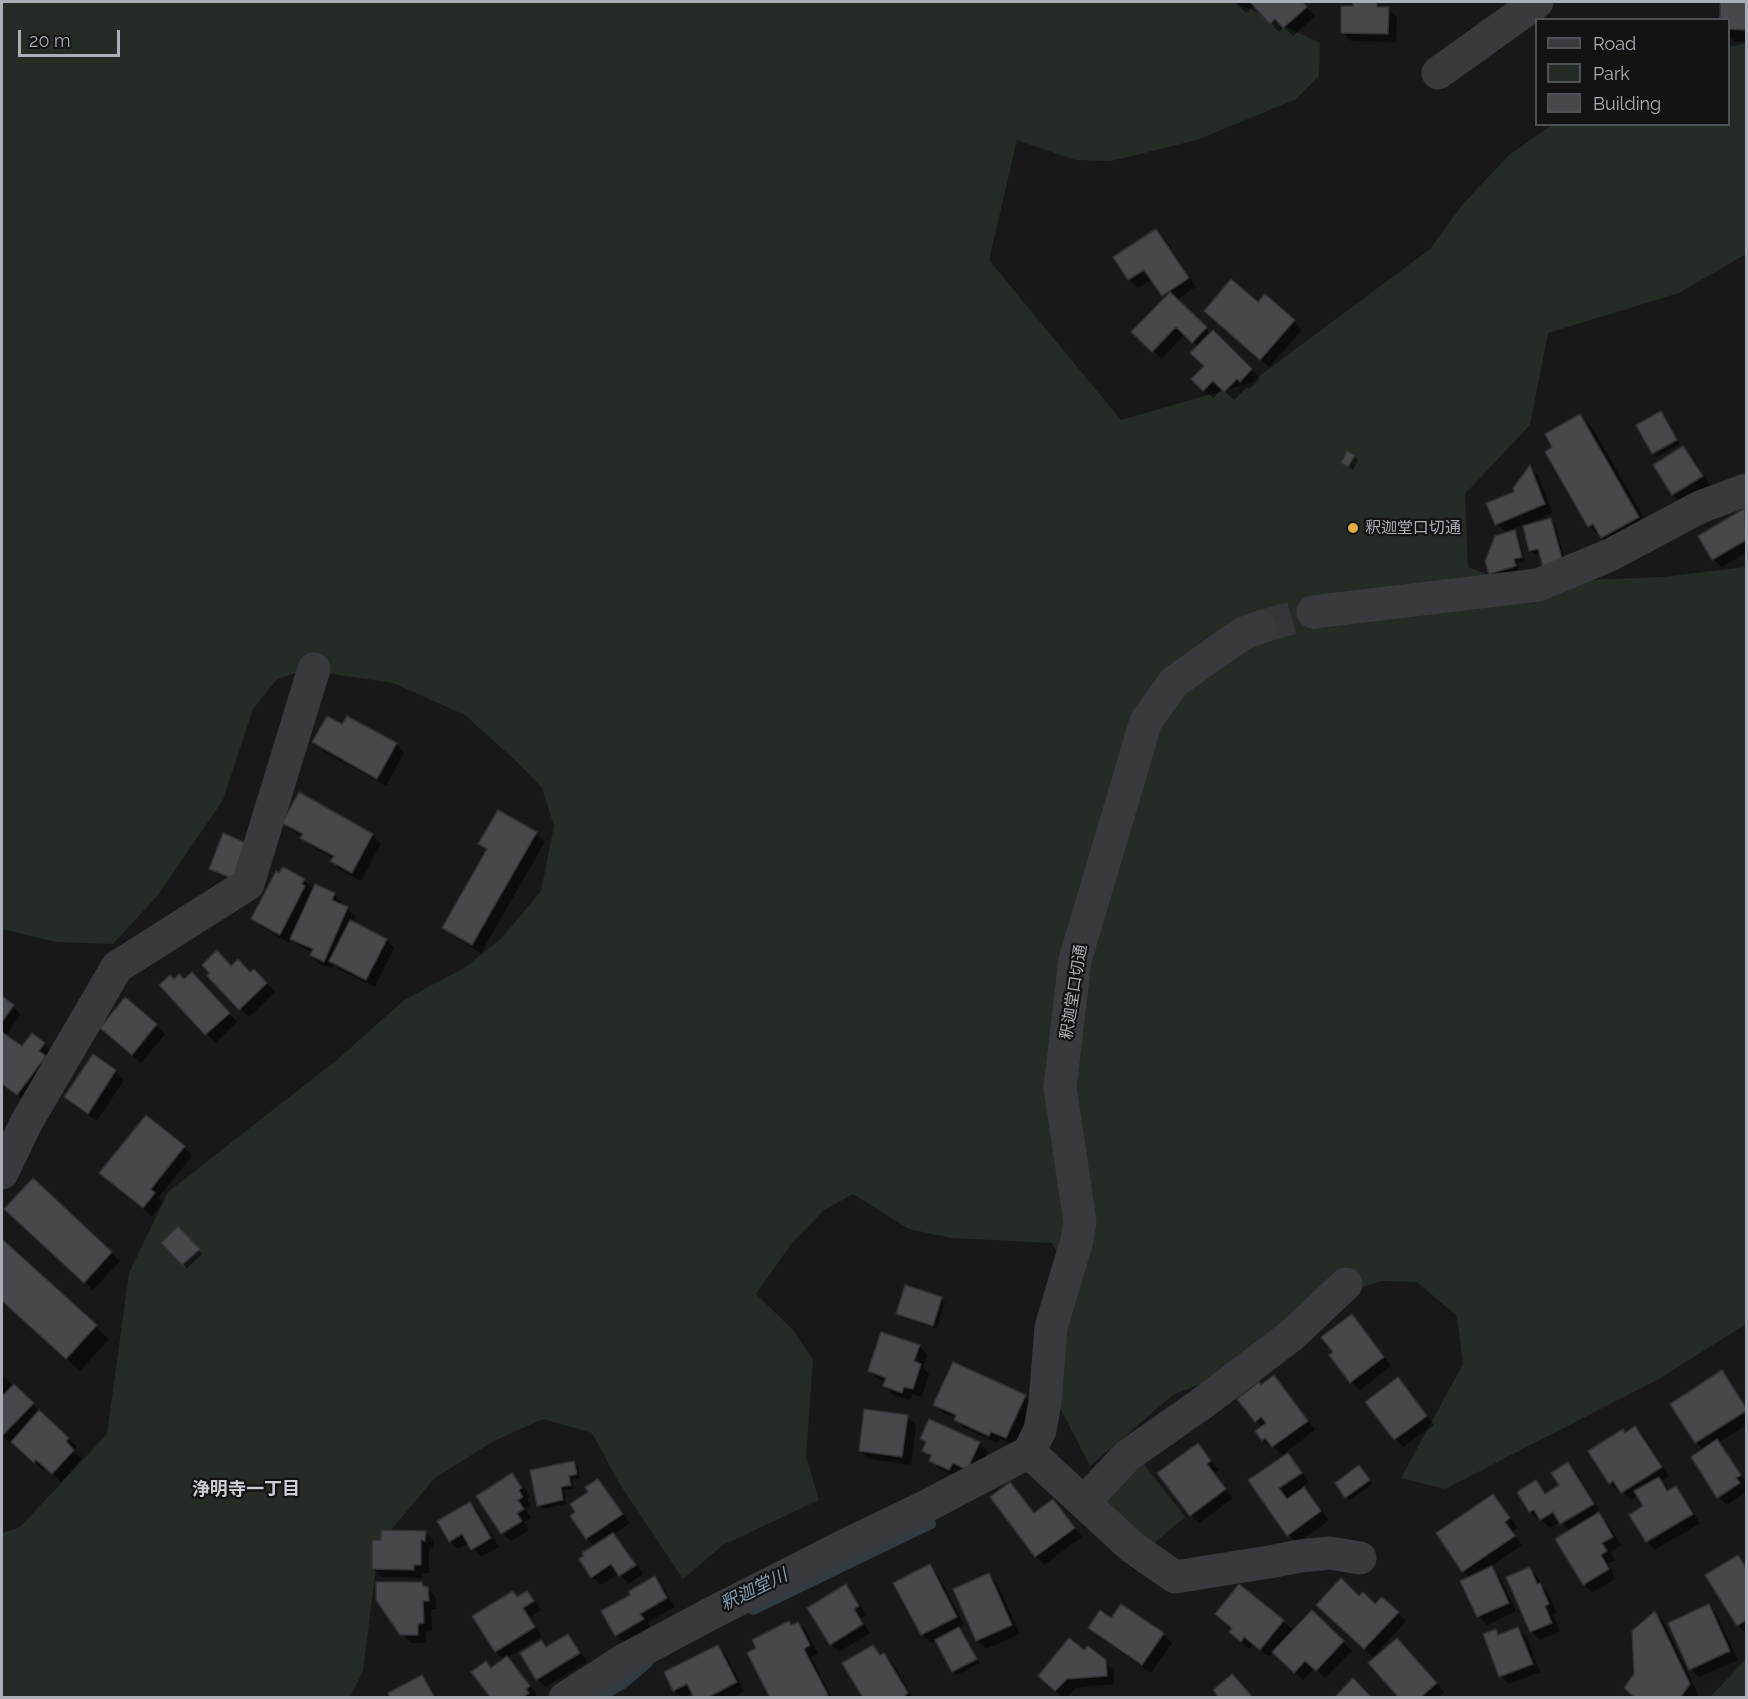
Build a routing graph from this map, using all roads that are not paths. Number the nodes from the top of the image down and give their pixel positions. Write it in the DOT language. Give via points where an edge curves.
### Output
graph roads {
  1 [pos="1537,2"];
  2 [pos="1438,73"];
  3 [pos="1746,490"];
  4 [pos="1312,612"];
  5 [pos="1260,627"];
  6 [pos="314,669"];
  7 [pos="2,1173"];
  8 [pos="1346,1284"];
  9 [pos="1029,1452"];
  10 [pos="1084,1502"];
  11 [pos="1360,1558"];
  12 [pos="565,1698"];
  1 -- 2 [label="street"];
  3 -- 4 [label="street" via="1700,507 1610,555 1538,585"];
  5 -- 9 [label="street, 釈迦堂口切通" via="1242,634 1174,682 1146,721 1075,960 1060,1087 1080,1222 1051,1327 1040,1430"];
  6 -- 7 [label="street" via="248,884 117,967 26,1123"];
  8 -- 10 [label="street" via="1292,1335 1126,1456"];
  9 -- 10 [label="street"];
  9 -- 12 [label="street" via="712,1613 624,1660"];
  10 -- 11 [label="street" via="1132,1547 1175,1577 1300,1556 1330,1553"];
}
